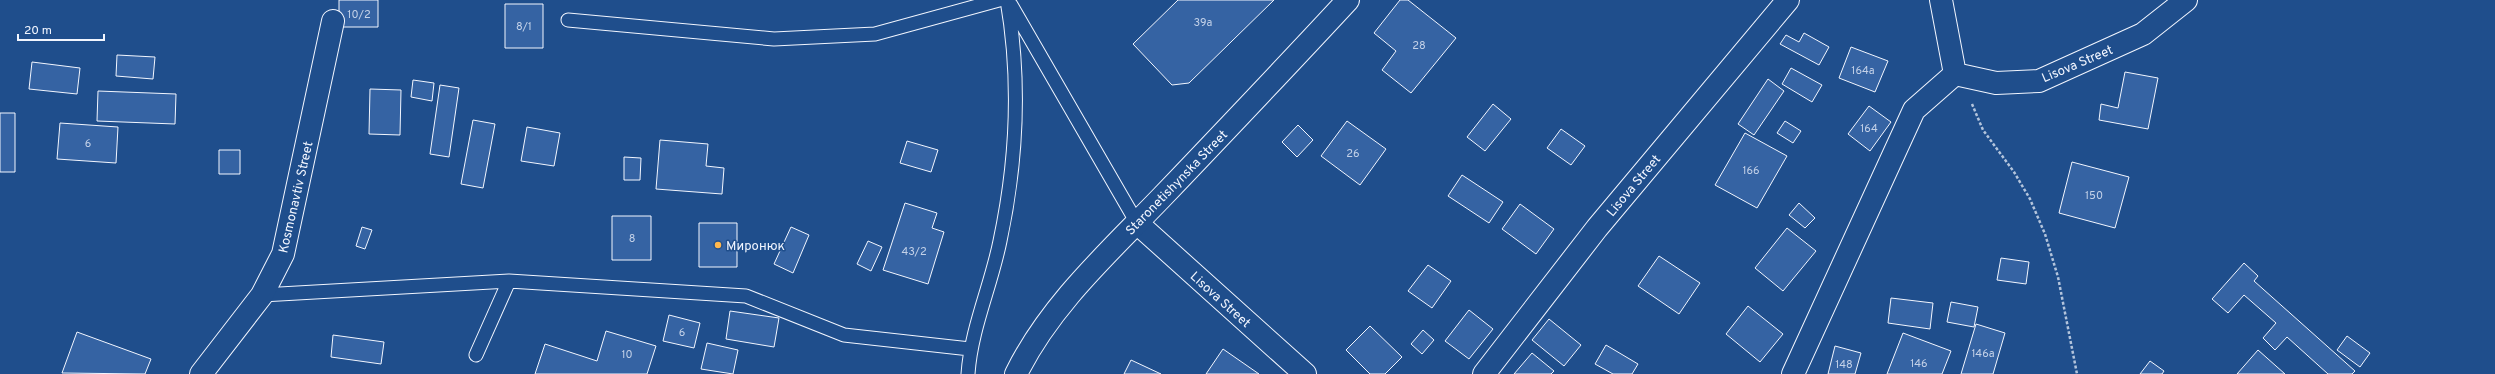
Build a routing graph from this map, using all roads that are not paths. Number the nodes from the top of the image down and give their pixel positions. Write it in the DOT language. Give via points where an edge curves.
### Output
graph roads {
  1 [pos="999,0"];
  2 [pos="1007,0"];
  3 [pos="1348,0"];
  4 [pos="1788,0"];
  5 [pos="1941,0"];
  6 [pos="2186,0"];
  7 [pos="568,20"];
  8 [pos="333,21"];
  9 [pos="1955,74"];
  10 [pos="1137,223"];
  11 [pos="509,282"];
  12 [pos="262,295"];
  13 [pos="970,349"];
  14 [pos="476,355"];
  15 [pos="201,374"];
  16 [pos="968,374"];
  17 [pos="1016,374"];
  18 [pos="1305,374"];
  19 [pos="1484,374"];
  20 [pos="1792,374"];
  1 -- 7 [label="lane" via="875,34 774,39"];
  2 -- 10 [label="lane"];
  2 -- 13 [label="lane" via="1016,80 1014,153 1000,242"];
  3 -- 10 [label="street, Staronetishynska Street"];
  4 -- 19 [label="street, Lisova Street" via="1597,228"];
  5 -- 9 [label="street"];
  6 -- 9 [label="street, Lisova Street" via="2143,34 2039,80 1996,83"];
  8 -- 12 [label="street, Kosmonavtiv Street" via="283,254"];
  9 -- 20 [label="street" via="1914,110"];
  10 -- 17 [label="street, Staronetishynska Street" via="1093,266 1055,312"];
  10 -- 18 [label="street, Lisova Street"];
  11 -- 12 [label="lane"];
  11 -- 13 [label="lane" via="746,296 844,335"];
  11 -- 14 [label="lane"];
  12 -- 15 [label="street, Kosmonavtiv Street"];
  13 -- 16 [label="lane"];
}
